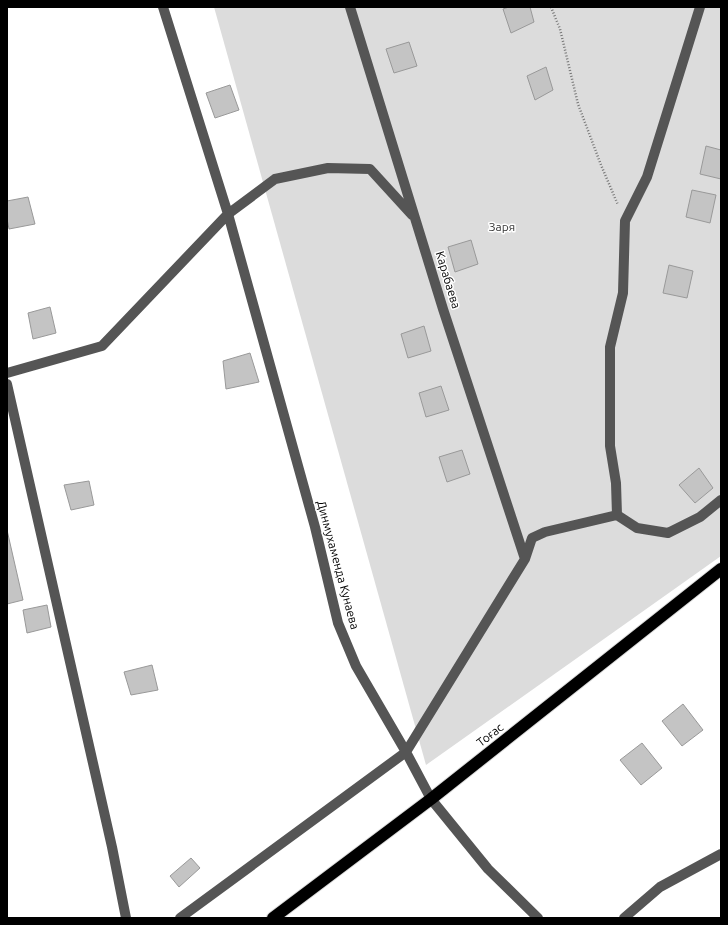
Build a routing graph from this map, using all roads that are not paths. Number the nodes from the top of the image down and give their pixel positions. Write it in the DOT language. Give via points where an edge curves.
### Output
graph roads {
  1 [pos="163,7"];
  2 [pos="350,7"];
  3 [pos="700,7"];
  4 [pos="228,214"];
  5 [pos="414,218"];
  6 [pos="7,373"];
  7 [pos="7,384"];
  8 [pos="721,500"];
  9 [pos="617,515"];
  10 [pos="525,559"];
  11 [pos="721,569"];
  12 [pos="406,752"];
  13 [pos="431,799"];
  14 [pos="721,854"];
  15 [pos="126,918"];
  16 [pos="180,918"];
  17 [pos="273,918"];
  18 [pos="538,918"];
  19 [pos="624,918"];
  1 -- 4 [label="street, Динмухаменда Кунаева"];
  2 -- 5 [label="street, Карабаева"];
  3 -- 9 [label="street" via="647,177 625,221 623,293 610,347 610,446 616,483"];
  4 -- 5 [label="street" via="276,179 328,168 370,169"];
  4 -- 6 [label="street" via="102,346"];
  4 -- 12 [label="street, Динмухаменда Кунаева" via="315,527 338,623 356,666"];
  5 -- 10 [label="street, Карабаева"];
  7 -- 15 [label="street"];
  8 -- 9 [label="street" via="700,516 668,533 637,528"];
  9 -- 10 [label="street" via="545,532 532,538"];
  10 -- 12 [label="street"];
  11 -- 13 [label="highway, Тоғас"];
  12 -- 13 [label="street, Динмухаменда Кунаева"];
  12 -- 16 [label="street"];
  13 -- 17 [label="highway, Тоғас"];
  13 -- 18 [label="street, Динмухаменда Кунаева" via="488,869"];
  14 -- 19 [label="street" via="660,887"];
}
